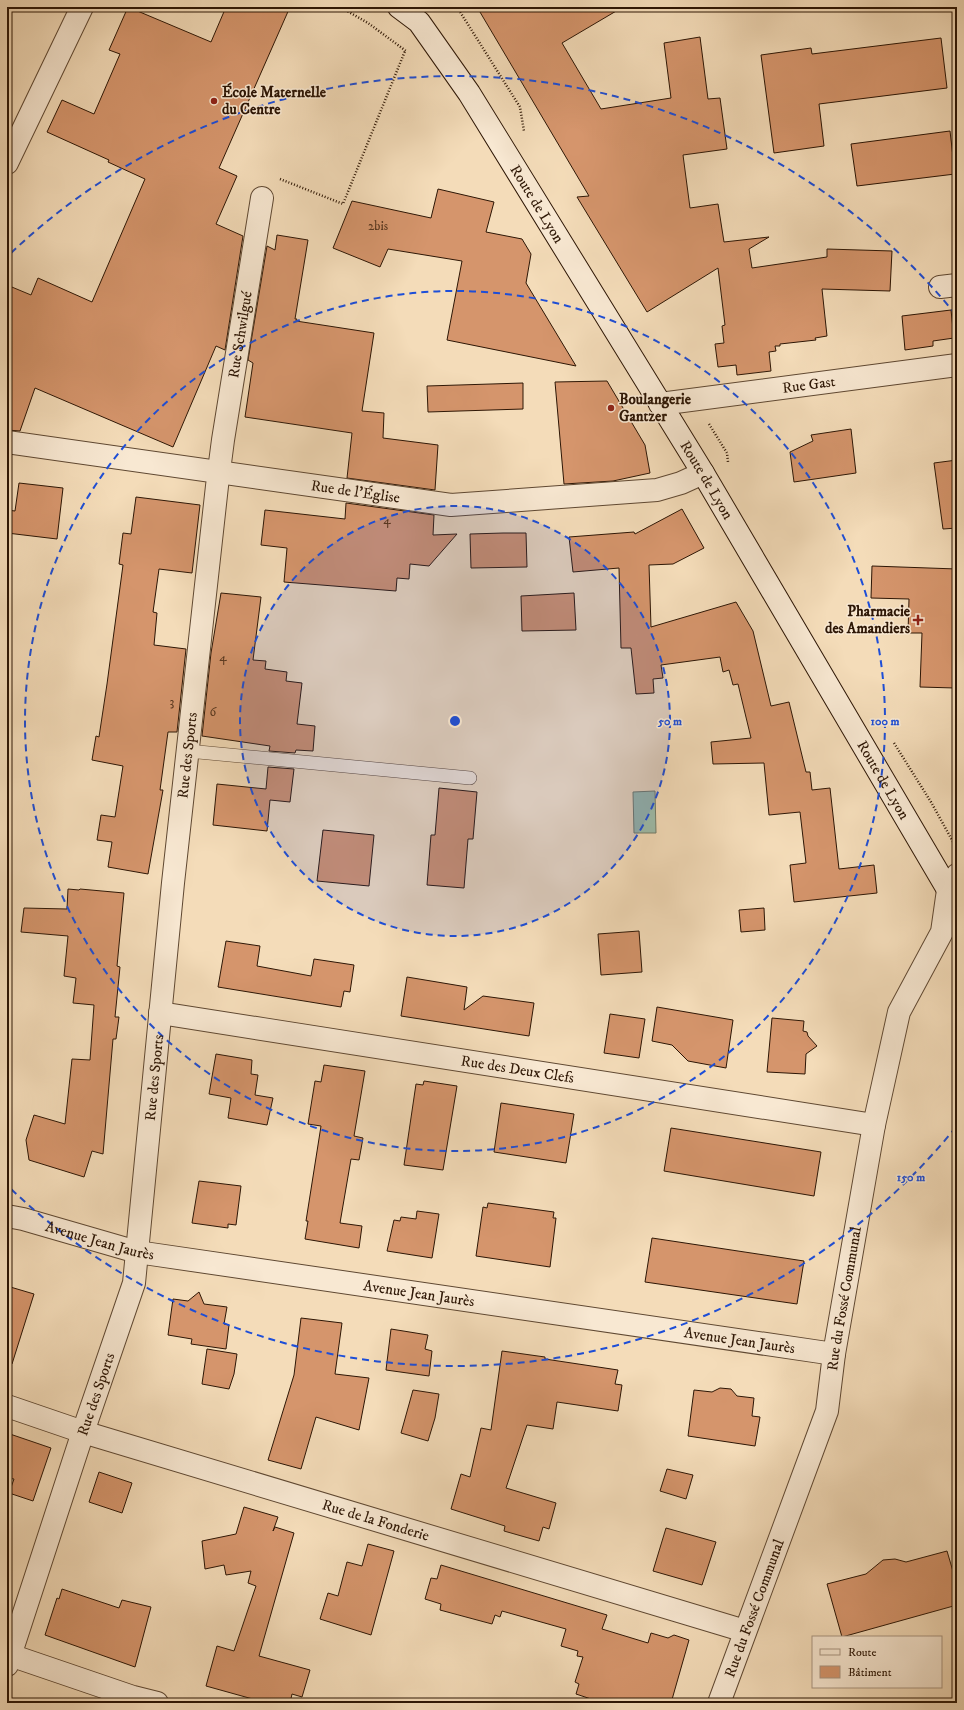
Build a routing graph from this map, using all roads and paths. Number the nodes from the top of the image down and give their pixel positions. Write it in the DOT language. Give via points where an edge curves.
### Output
graph roads {
  1 [pos="82,7"];
  2 [pos="399,7"];
  3 [pos="405,51"];
  4 [pos="7,163"];
  5 [pos="262,198"];
  6 [pos="957,365"];
  7 [pos="660,404"];
  8 [pos="7,442"];
  9 [pos="219,472"];
  10 [pos="703,473"];
  11 [pos="188,751"];
  12 [pos="470,778"];
  13 [pos="954,890"];
  14 [pos="160,1013"];
  15 [pos="874,1125"];
  16 [pos="7,1216"];
  17 [pos="137,1252"];
  18 [pos="834,1354"];
  19 [pos="7,1406"];
  20 [pos="83,1432"];
  21 [pos="745,1631"];
  22 [pos="8,1658"];
  23 [pos="157,1703"];
  24 [pos="719,1703"];
  1 -- 4 [label="street"];
  2 -- 7 [label="street, Route de Lyon" via="419,22 469,94"];
  3 -- 5 [label="path" via="344,204 267,173"];
  5 -- 9 [label="street, Rue Schwilgué"];
  6 -- 7 [label="street, Rue Gast"];
  7 -- 10 [label="street, Route de Lyon"];
  8 -- 9 [label="street, Rue de l'Église"];
  9 -- 10 [label="street, Rue de l'Église" via="451,504 656,490"];
  9 -- 11 [label="street, Rue des Sports"];
  10 -- 13 [label="street, Route de Lyon"];
  11 -- 12 [label="lane"];
  11 -- 14 [label="street, Rue des Sports"];
  13 -- 15 [label="street, Rue du Fossé Communal" via="942,932 899,1012"];
  14 -- 15 [label="street, Rue des Deux Clefs"];
  14 -- 17 [label="street, Rue des Sports"];
  15 -- 18 [label="street, Rue du Fossé Communal"];
  16 -- 17 [label="street, Avenue Jean Jaurès"];
  17 -- 18 [label="street, Avenue Jean Jaurès"];
  17 -- 20 [label="street, Rue des Sports" via="134,1283"];
  18 -- 21 [label="street, Rue du Fossé Communal" via="827,1411"];
  19 -- 20 [label="street, Rue de la Fonderie"];
  20 -- 21 [label="street, Rue de la Fonderie"];
  20 -- 22 [label="street, Rue des Sports"];
  21 -- 24 [label="street, Rue du Fossé Communal"];
  22 -- 23 [label="street"];
}
